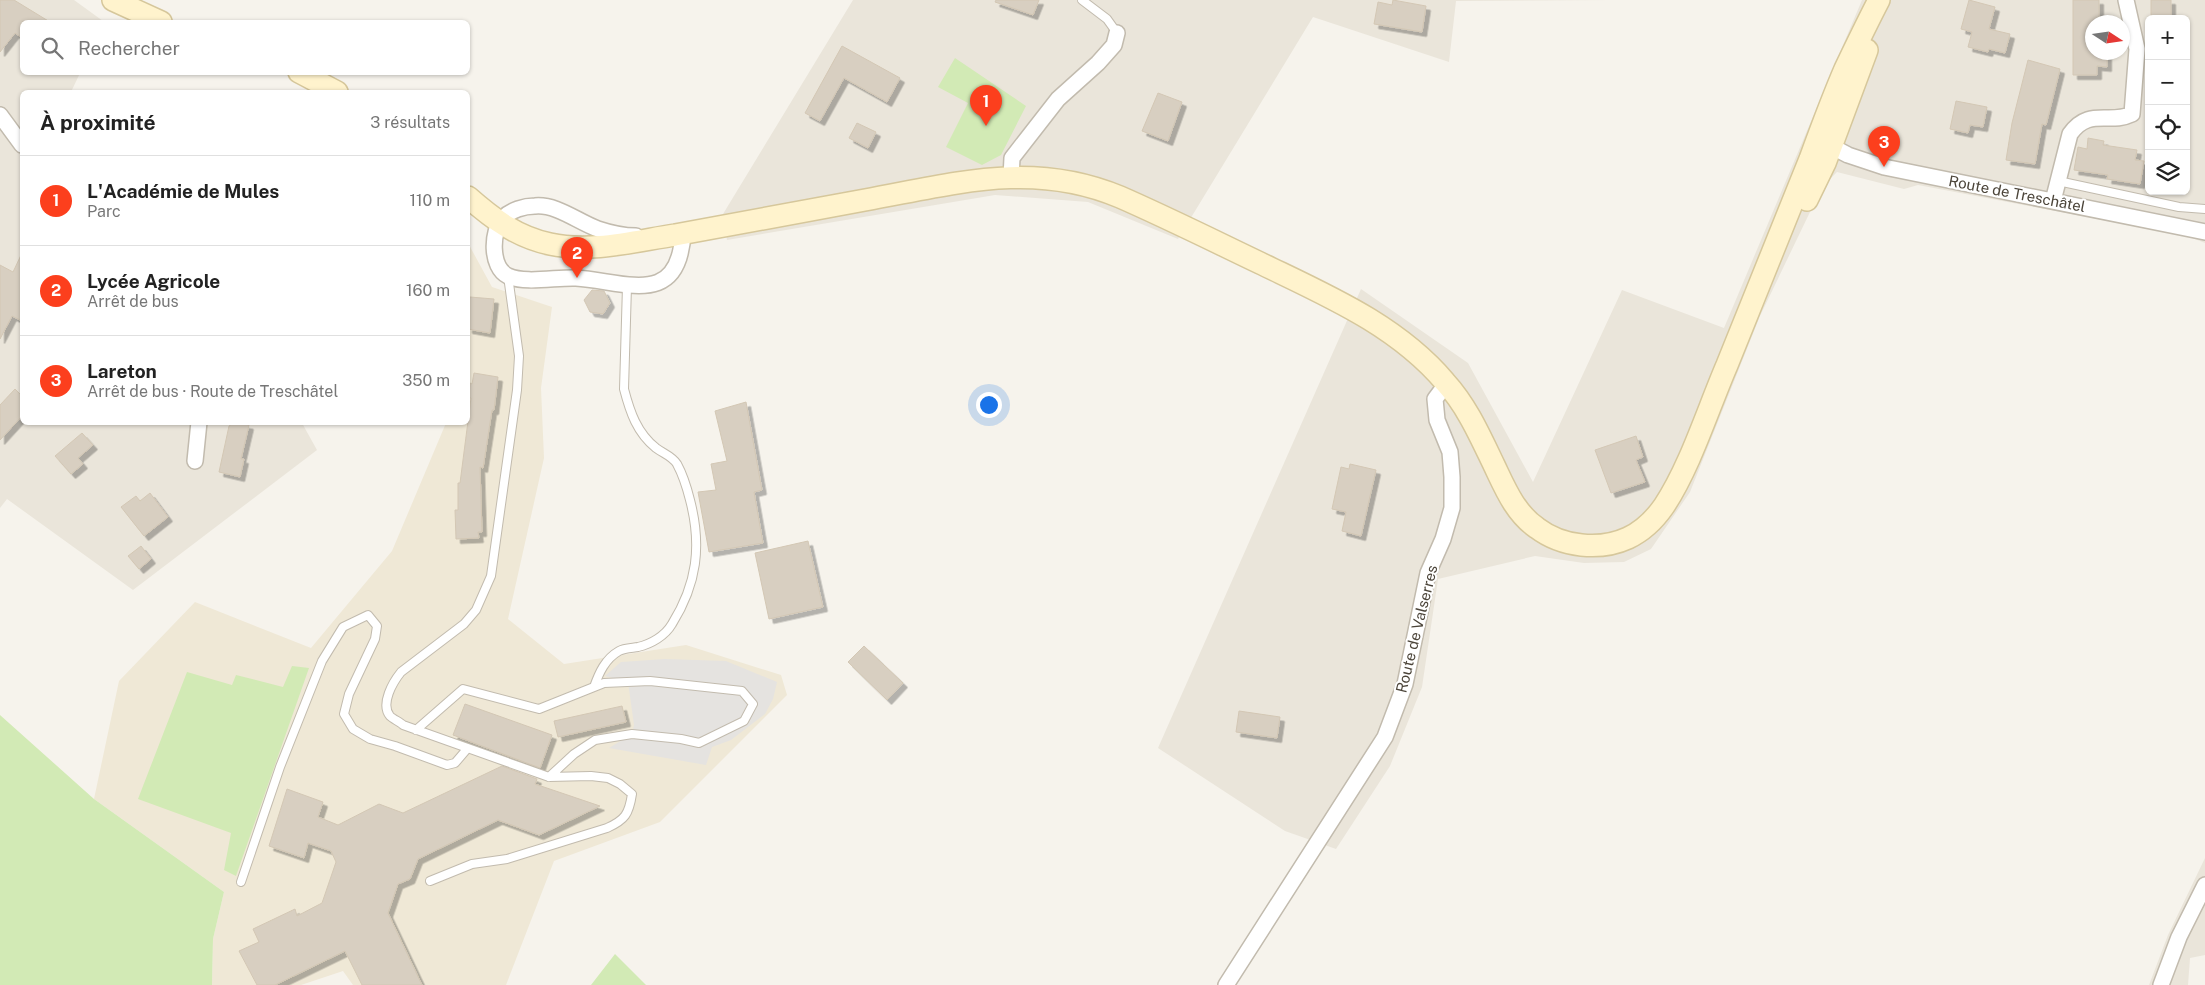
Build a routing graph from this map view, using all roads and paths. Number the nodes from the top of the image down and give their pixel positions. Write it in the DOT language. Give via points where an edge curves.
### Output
graph roads {
  1 [pos="113,0"];
  2 [pos="1082,0"];
  3 [pos="1880,0"];
  4 [pos="2126,0"];
  5 [pos="157,20"];
  6 [pos="1117,34"];
  7 [pos="305,75"];
  8 [pos="334,90"];
  9 [pos="0,116"];
  10 [pos="20,142"];
  11 [pos="1822,149"];
  12 [pos="1011,177"];
  13 [pos="2058,181"];
  14 [pos="470,199"];
  15 [pos="2053,201"];
  16 [pos="2205,209"];
  17 [pos="499,224"];
  18 [pos="2205,232"];
  19 [pos="683,233"];
  20 [pos="658,237"];
  21 [pos="508,276"];
  22 [pos="628,286"];
  23 [pos="1447,383"];
  24 [pos="199,425"];
  25 [pos="195,462"];
  26 [pos="594,687"];
  27 [pos="416,730"];
  28 [pos="467,749"];
  29 [pos="549,777"];
  30 [pos="430,881"];
  31 [pos="241,882"];
  32 [pos="2205,885"];
  33 [pos="1226,985"];
  34 [pos="2161,985"];
  1 -- 5 [label="street"];
  2 -- 6 [label="lane" via="1107,19"];
  3 -- 11 [label="street" via="1844,72"];
  3 -- 11 [label="street" via="1864,62"];
  4 -- 13 [label="street" via="2137,49 2132,114 2092,118 2077,125 2070,134"];
  6 -- 12 [label="street" via="1114,45 1058,99 1012,158"];
  7 -- 8 [label="street"];
  9 -- 10 [label="street"];
  11 -- 15 [label="street, Route de Treschâtel" via="1884,167"];
  11 -- 23 [label="street" via="1679,480 1663,507 1632,536 1594,546 1552,538 1534,527 1510,497 1463,406"];
  12 -- 19 [label="street"];
  12 -- 23 [label="street" via="1063,180 1090,186 1165,217 1360,315 1415,350"];
  13 -- 15 [label="street"];
  13 -- 16 [label="lane" via="2179,207"];
  14 -- 17 [label="street"];
  15 -- 18 [label="street, Route de Treschâtel"];
  17 -- 20 [label="street" via="533,240 576,247"];
  17 -- 20 [label="street" via="505,216 522,207 538,206 554,209 598,229 626,236"];
  17 -- 21 [label="street" via="494,238 495,253 500,269"];
  19 -- 20 [label="street"];
  19 -- 22 [label="street" via="681,252 672,273 653,284"];
  21 -- 22 [label="street" via="577,278"];
  21 -- 27 [label="lane" via="519,356 517,390 490,576 476,610 464,624 401,672 393,682 387,706 390,716"];
  22 -- 26 [label="lane" via="624,389 633,419 648,441 677,464 694,515 696,559 691,586 671,626 659,638 643,646 621,650 608,660"];
  23 -- 33 [label="street, Route de Valserres" via="1435,398 1437,420 1450,452 1452,508 1428,573 1405,684 1385,737"];
  24 -- 25 [label="street"];
  26 -- 27 [label="lane" via="539,709 462,689"];
  26 -- 29 [label="lane" via="604,683 650,680 698,685 742,691 753,704 744,721 699,743 632,734 595,740"];
  27 -- 28 [label="lane"];
  28 -- 29 [label="lane"];
  28 -- 31 [label="lane" via="455,763 447,765 370,739 353,729 344,714 348,694 376,639 377,626 368,615 343,626 322,661 280,767"];
  29 -- 30 [label="lane" via="608,778 632,794 630,808 621,822 607,828 506,859 472,864"];
  32 -- 34 [label="street" via="2179,937"];
}
